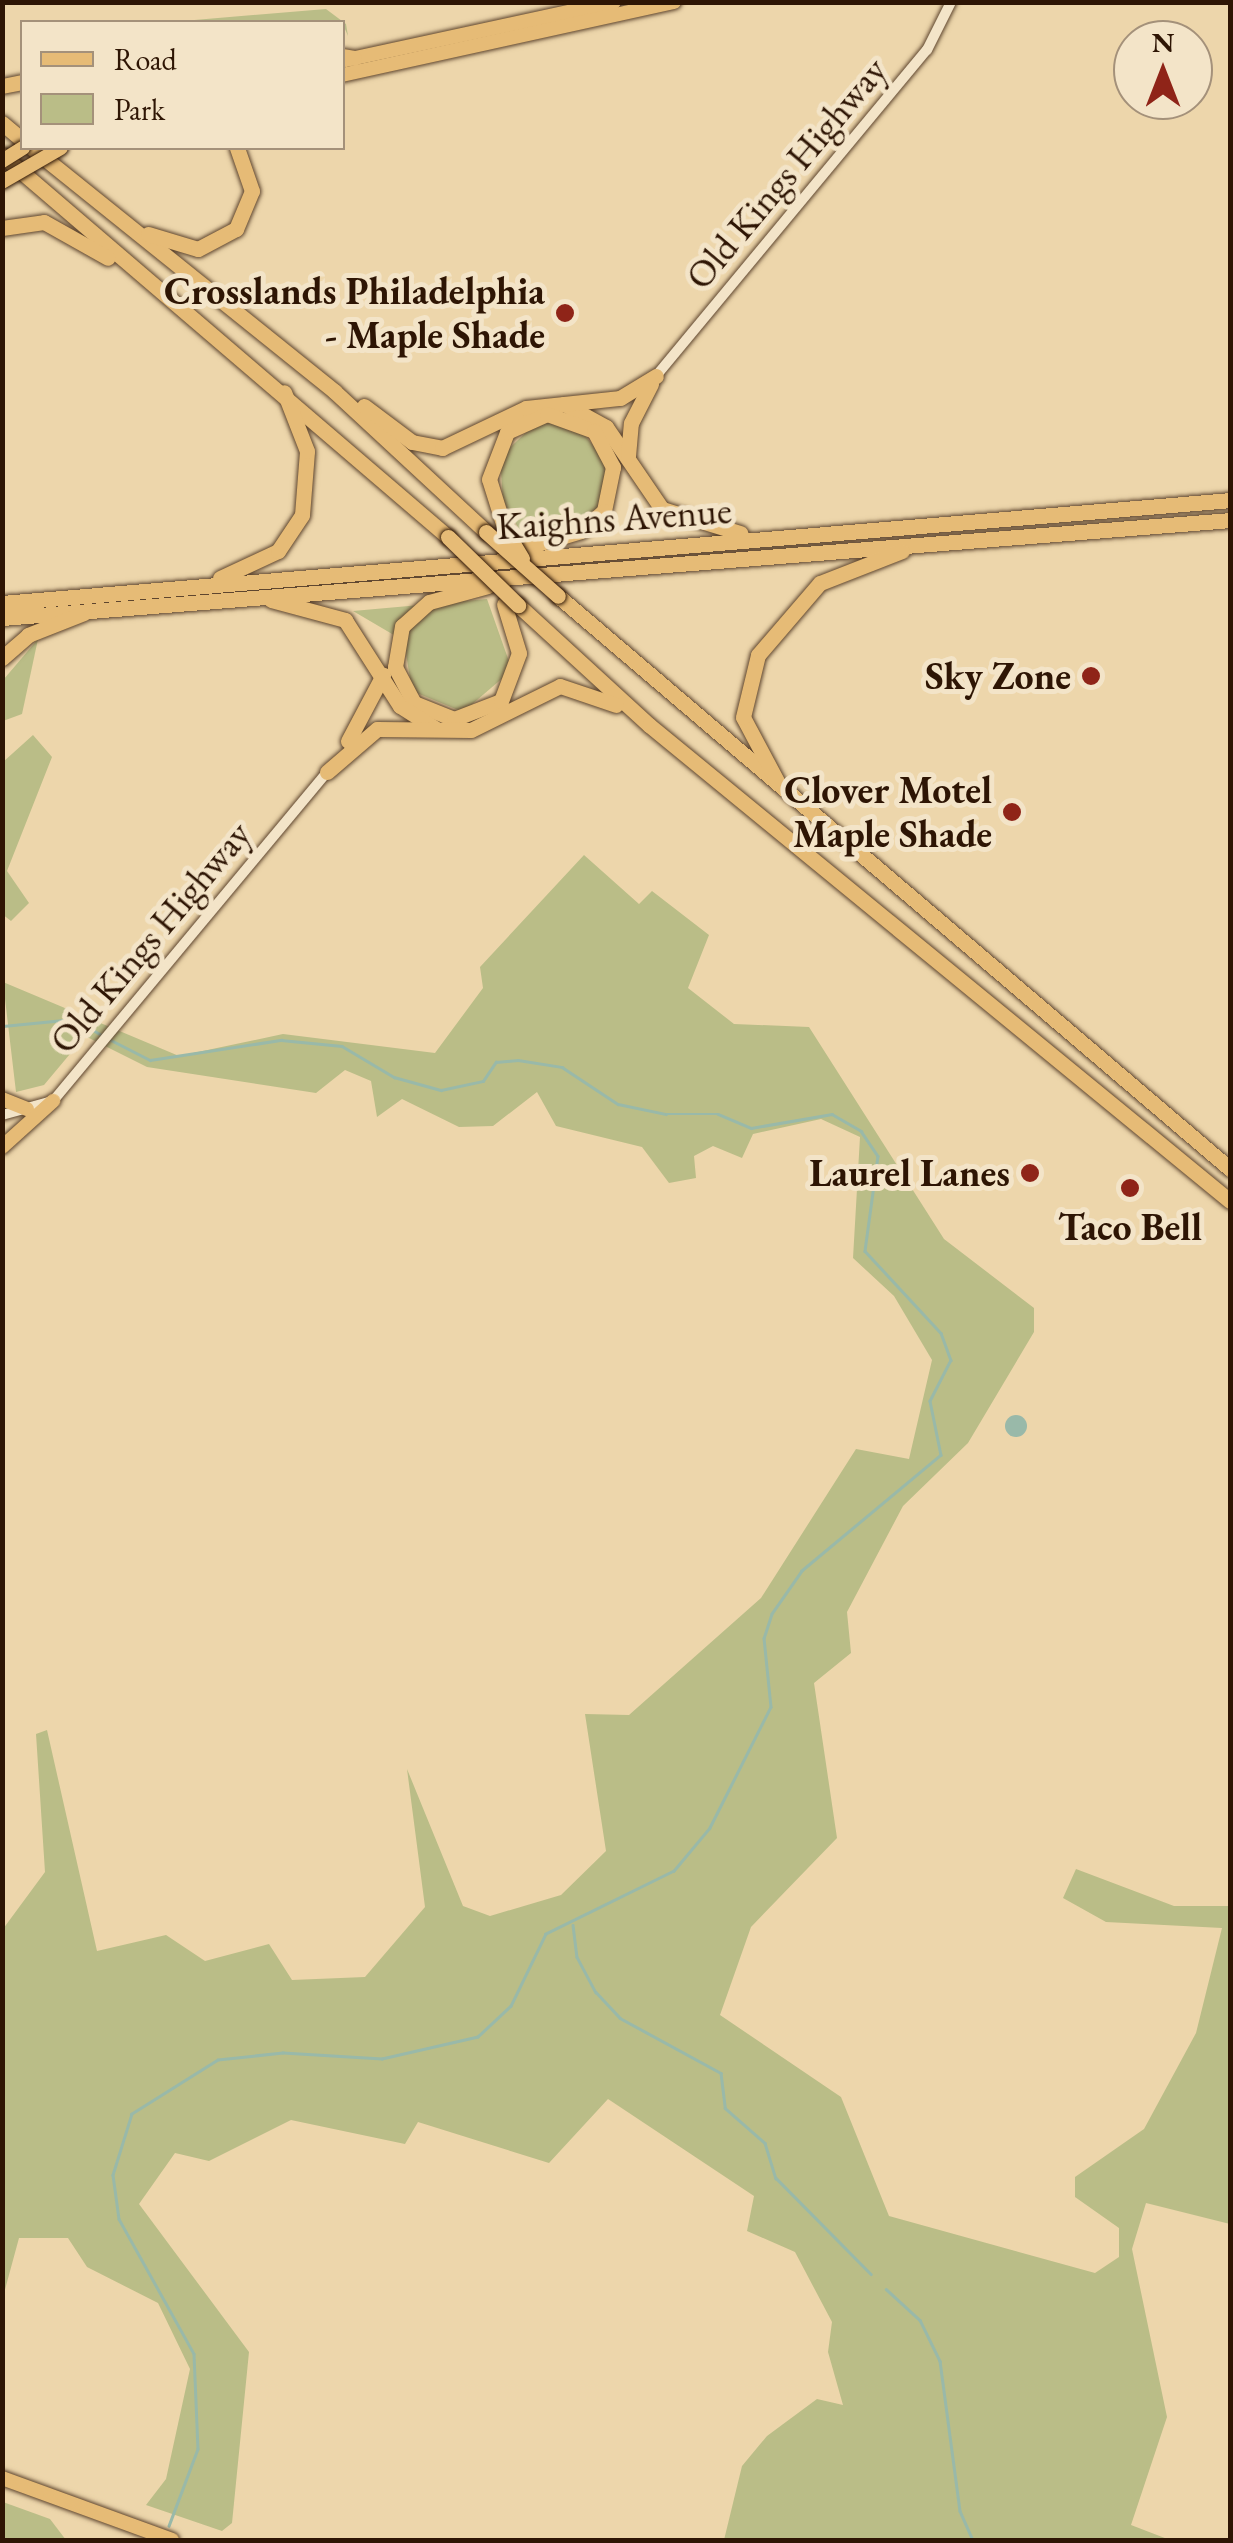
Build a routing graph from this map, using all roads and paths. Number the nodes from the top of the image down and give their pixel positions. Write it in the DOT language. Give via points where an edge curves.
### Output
graph roads {
  1 [pos="614,2"];
  2 [pos="674,2"];
  3 [pos="951,2"];
  4 [pos="346,58"];
  5 [pos="345,74"];
  6 [pos="34,150"];
  7 [pos="58,150"];
  8 [pos="238,150"];
  9 [pos="2,158"];
  10 [pos="2,182"];
  11 [pos="110,212"];
  12 [pos="2,228"];
  13 [pos="158,289"];
  14 [pos="656,376"];
  15 [pos="283,388"];
  16 [pos="334,391"];
  17 [pos="559,402"];
  18 [pos="628,460"];
  19 [pos="1230,500"];
  20 [pos="1230,520"];
  21 [pos="799,538"];
  22 [pos="913,546"];
  23 [pos="488,566"];
  24 [pos="526,566"];
  25 [pos="512,577"];
  26 [pos="216,581"];
  27 [pos="234,595"];
  28 [pos="2,603"];
  29 [pos="511,605"];
  30 [pos="90,610"];
  31 [pos="2,618"];
  32 [pos="2,658"];
  33 [pos="383,675"];
  34 [pos="650,725"];
  35 [pos="444,731"];
  36 [pos="327,772"];
  37 [pos="791,800"];
  38 [pos="2,1099"];
  39 [pos="53,1101"];
  40 [pos="27,1109"];
  41 [pos="2,1115"];
  42 [pos="2,1146"];
  43 [pos="1230,1169"];
  44 [pos="1230,1201"];
  45 [pos="2,2478"];
  46 [pos="172,2540"];
  1 -- 4 [label="main road"];
  2 -- 5 [label="main road"];
  3 -- 14 [label="street, Old Kings Highway" via="927,50"];
  6 -- 11 [label="highway"];
  7 -- 10 [label="main road, bridge"];
  8 -- 11 [label="highway" via="251,200 222,241 173,246"];
  9 -- 13 [label="highway"];
  11 -- 16 [label="highway"];
  12 -- 13 [label="highway" via="54,226"];
  13 -- 15 [label="highway"];
  14 -- 17 [label="highway" via="620,398"];
  14 -- 18 [label="highway" via="631,423"];
  15 -- 23 [label="highway, bridge"];
  15 -- 26 [label="highway" via="307,451 302,515 278,551"];
  16 -- 17 [label="highway" via="435,448"];
  16 -- 24 [label="highway, bridge"];
  17 -- 18 [label="highway" via="598,420"];
  18 -- 21 [label="highway" via="649,496 679,520"];
  19 -- 21 [label="highway, Kaighns Avenue"];
  20 -- 22 [label="highway, Kaighns Avenue"];
  21 -- 23 [label="highway, Kaighns Avenue"];
  22 -- 25 [label="highway, Kaighns Avenue"];
  22 -- 37 [label="highway" via="820,583 753,665 745,726"];
  23 -- 24 [label="highway, bridge" via="574,534 604,510 613,467 587,426 539,416 502,438 489,479 504,530"];
  23 -- 26 [label="highway, Kaighns Avenue"];
  23 -- 29 [label="highway, bridge"];
  24 -- 37 [label="highway, bridge"];
  25 -- 27 [label="highway, Kaighns Avenue"];
  25 -- 29 [label="highway" via="429,602 407,619 394,658 414,703 462,719 506,694 519,653"];
  26 -- 28 [label="highway, Kaighns Avenue"];
  27 -- 30 [label="highway, Kaighns Avenue"];
  27 -- 33 [label="highway" via="336,616"];
  29 -- 34 [label="highway"];
  30 -- 31 [label="highway, Kaighns Avenue"];
  30 -- 32 [label="highway" via="28,635"];
  33 -- 35 [label="highway" via="408,713"];
  33 -- 36 [label="highway"];
  34 -- 35 [label="highway" via="567,685 479,728"];
  34 -- 44 [label="highway"];
  35 -- 36 [label="highway" via="377,730"];
  36 -- 39 [label="street, Old Kings Highway"];
  37 -- 43 [label="highway"];
  38 -- 40 [label="main road"];
  39 -- 40 [label="street, Old Kings Highway"];
  39 -- 42 [label="main road"];
  40 -- 41 [label="street, Old Kings Highway"];
  45 -- 46 [label="main road"];
}
